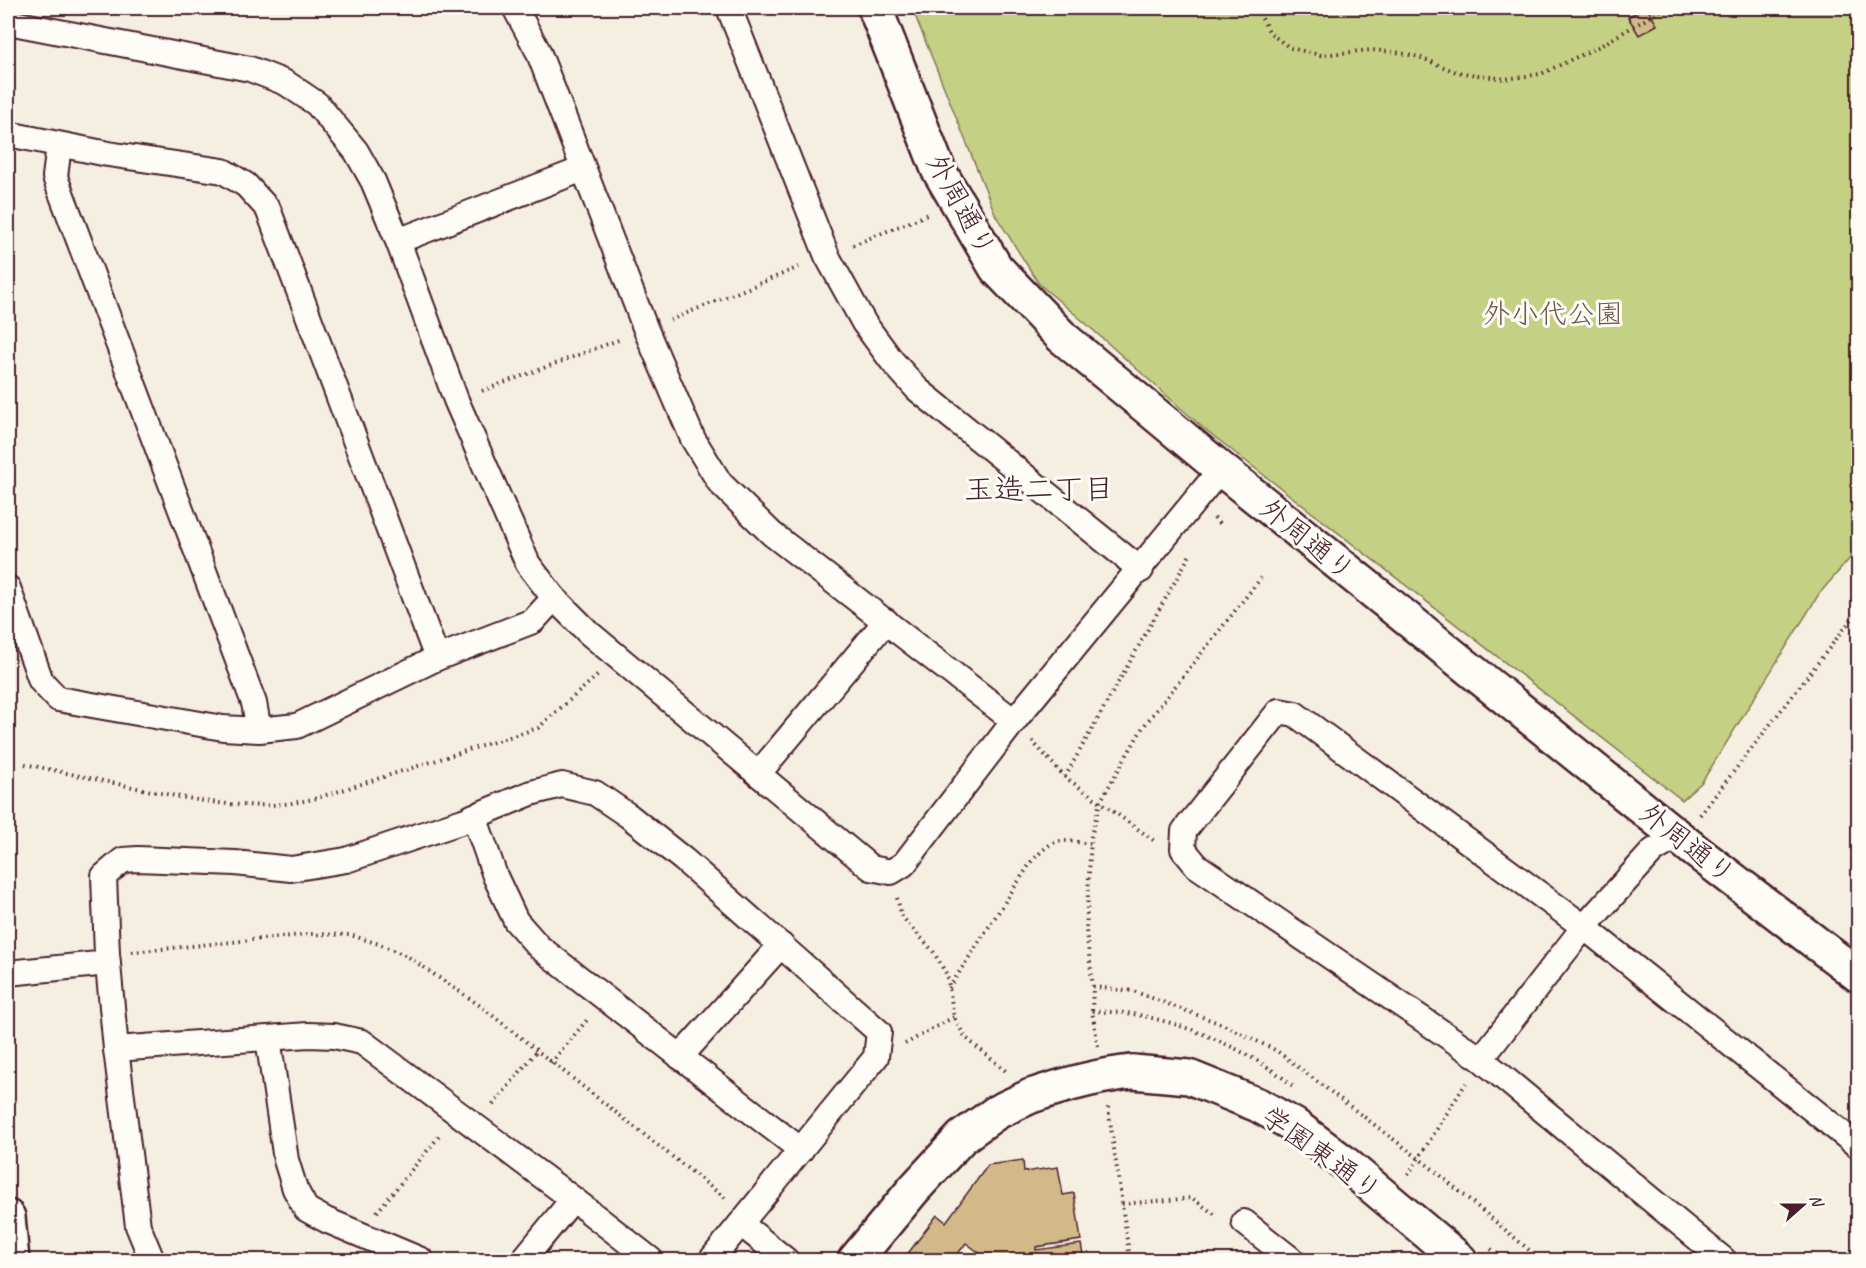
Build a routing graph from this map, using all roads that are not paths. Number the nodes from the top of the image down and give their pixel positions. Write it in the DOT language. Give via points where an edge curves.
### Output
graph roads {
  1 [pos="515,8"];
  2 [pos="729,8"];
  3 [pos="875,8"];
  4 [pos="8,22"];
  5 [pos="8,134"];
  6 [pos="59,145"];
  7 [pos="583,169"];
  8 [pos="398,241"];
  9 [pos="1221,469"];
  10 [pos="1141,570"];
  11 [pos="8,588"];
  12 [pos="554,598"];
  13 [pos="886,621"];
  14 [pos="437,658"];
  15 [pos="1014,721"];
  16 [pos="259,730"];
  17 [pos="758,774"];
  18 [pos="474,816"];
  19 [pos="1678,836"];
  20 [pos="1584,927"];
  21 [pos="781,945"];
  22 [pos="107,958"];
  23 [pos="8,974"];
  24 [pos="1858,975"];
  25 [pos="268,1038"];
  26 [pos="116,1049"];
  27 [pos="680,1057"];
  28 [pos="1481,1059"];
  29 [pos="1858,1146"];
  30 [pos="801,1150"];
  31 [pos="573,1199"];
  32 [pos="8,1217"];
  33 [pos="744,1220"];
  34 [pos="1244,1222"];
  35 [pos="12,1260"];
  36 [pos="152,1260"];
  37 [pos="421,1260"];
  38 [pos="524,1260"];
  39 [pos="651,1260"];
  40 [pos="711,1260"];
  41 [pos="786,1260"];
  42 [pos="855,1260"];
  43 [pos="1292,1260"];
  44 [pos="1460,1260"];
  45 [pos="1724,1260"];
  1 -- 7 [label="street" via="538,51"];
  2 -- 10 [label="street" via="827,256 864,323 917,389"];
  3 -- 9 [label="street, 外周通り" via="938,170 996,268 1062,337"];
  4 -- 8 [label="street" via="250,69 286,83 317,104 356,152"];
  5 -- 6 [label="street"];
  6 -- 14 [label="street" via="222,171 246,185 268,209"];
  6 -- 16 [label="street" via="55,177 254,703"];
  7 -- 8 [label="street"];
  7 -- 13 [label="street" via="693,439 720,483 772,534"];
  8 -- 12 [label="street" via="456,400 528,564"];
  9 -- 10 [label="street"];
  9 -- 19 [label="street, 外周通り"];
  10 -- 15 [label="street"];
  11 -- 16 [label="street" via="41,681 58,699 223,728"];
  12 -- 14 [label="street" via="533,621"];
  12 -- 17 [label="street" via="589,633"];
  13 -- 15 [label="street"];
  13 -- 17 [label="street"];
  14 -- 16 [label="street" via="297,726"];
  15 -- 17 [label="street" via="904,864 891,872 871,868"];
  18 -- 21 [label="street" via="562,785 595,793 684,860"];
  18 -- 22 [label="street" via="346,860 291,869 236,863 123,860 104,876"];
  18 -- 27 [label="street" via="516,921 539,947"];
  19 -- 20 [label="street" via="1653,850"];
  19 -- 24 [label="street, 外周通り"];
  20 -- 28 [label="street"];
  20 -- 28 [label="street" via="1295,714 1279,711 1184,831 1183,849 1197,866"];
  20 -- 29 [label="street"];
  21 -- 27 [label="street"];
  21 -- 30 [label="street" via="879,1032 876,1057"];
  22 -- 23 [label="street"];
  22 -- 26 [label="street"];
  25 -- 26 [label="street"];
  25 -- 31 [label="street" via="334,1036 362,1042"];
  25 -- 37 [label="street" via="286,1160 306,1209"];
  26 -- 36 [label="street" via="138,1226"];
  27 -- 30 [label="street"];
  28 -- 45 [label="street"];
  30 -- 33 [label="street"];
  31 -- 38 [label="street"];
  31 -- 39 [label="street"];
  32 -- 35 [label="street"];
  33 -- 40 [label="street"];
  33 -- 41 [label="street"];
  34 -- 43 [label="street"];
  42 -- 44 [label="street, 学園東通り, bridge" via="962,1137 997,1112 1022,1087 1133,1072 1189,1077 1258,1105 1294,1125"];
}
